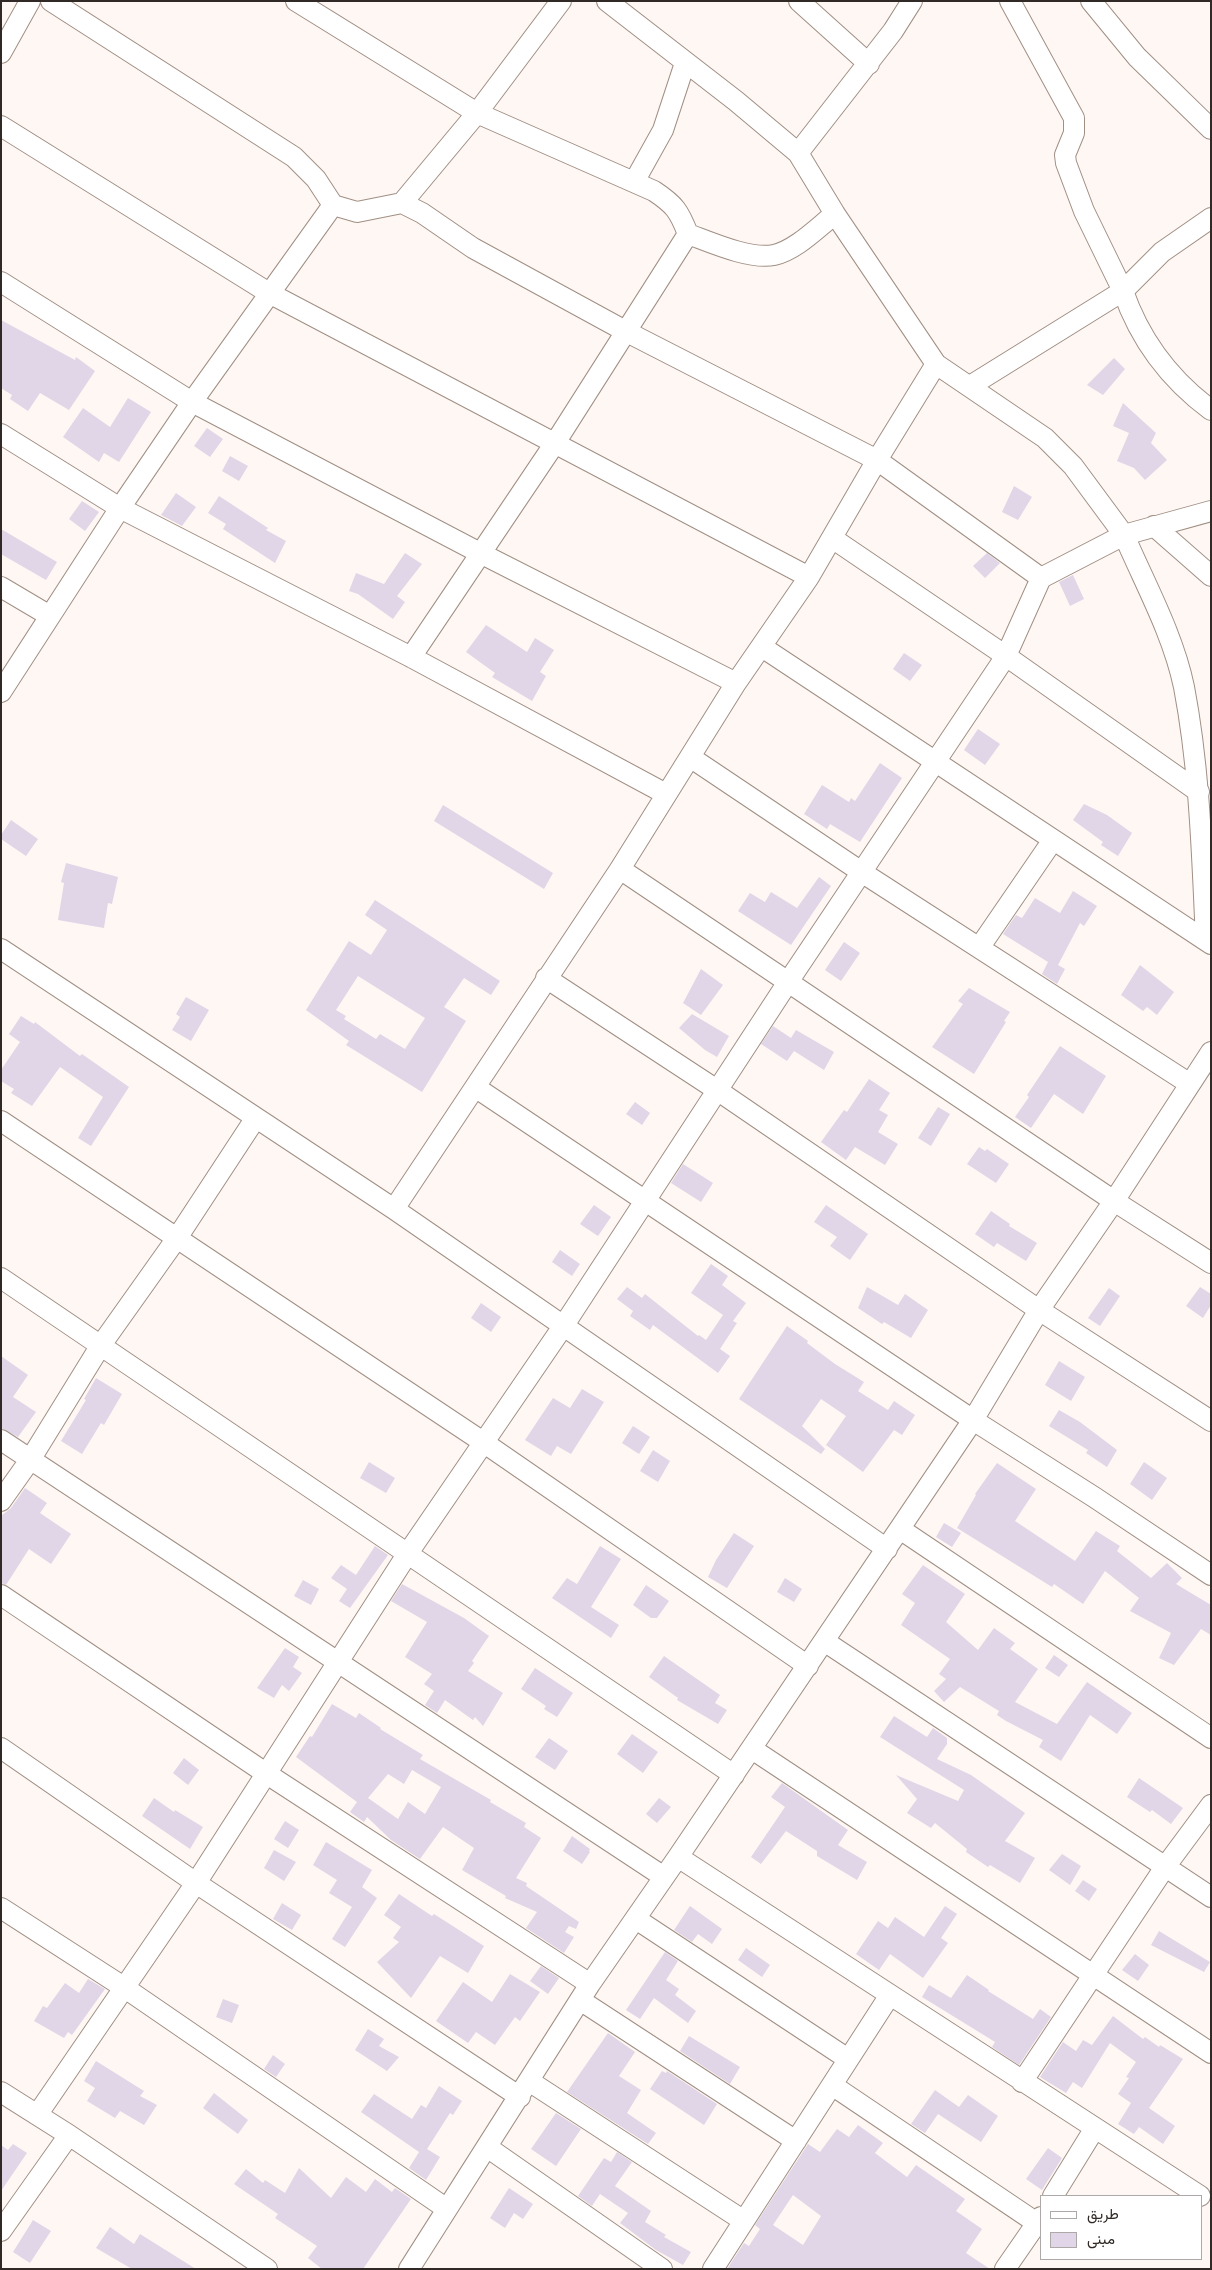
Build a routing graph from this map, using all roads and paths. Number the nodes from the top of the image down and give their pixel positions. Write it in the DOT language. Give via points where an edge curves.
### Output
graph roads {
  1 [pos="30,1"];
  2 [pos="51,1"];
  3 [pos="296,1"];
  4 [pos="560,1"];
  5 [pos="607,1"];
  6 [pos="799,1"];
  7 [pos="912,1"];
  8 [pos="1010,1"];
  9 [pos="1091,1"];
  10 [pos="1,53"];
  11 [pos="685,63"];
  12 [pos="869,64"];
  13 [pos="478,113"];
  14 [pos="1,126"];
  15 [pos="1211,129"];
  16 [pos="798,153"];
  17 [pos="634,182"];
  18 [pos="402,203"];
  19 [pos="333,205"];
  20 [pos="835,214"];
  21 [pos="1211,218"];
  22 [pos="688,234"];
  23 [pos="1,282"];
  24 [pos="1123,291"];
  25 [pos="270,293"];
  26 [pos="627,332"];
  27 [pos="936,364"];
  28 [pos="970,386"];
  29 [pos="192,402"];
  30 [pos="1211,410"];
  31 [pos="1,434"];
  32 [pos="556,443"];
  33 [pos="877,460"];
  34 [pos="120,508"];
  35 [pos="1211,511"];
  36 [pos="1154,526"];
  37 [pos="1124,535"];
  38 [pos="832,538"];
  39 [pos="482,554"];
  40 [pos="1211,576"];
  41 [pos="810,577"];
  42 [pos="1041,578"];
  43 [pos="1,587"];
  44 [pos="50,616"];
  45 [pos="762,647"];
  46 [pos="1006,656"];
  47 [pos="411,657"];
  48 [pos="736,683"];
  49 [pos="1,692"];
  50 [pos="690,757"];
  51 [pos="934,763"];
  52 [pos="1199,792"];
  53 [pos="666,794"];
  54 [pos="1053,840"];
  55 [pos="1206,860"];
  56 [pos="620,869"];
  57 [pos="863,872"];
  58 [pos="1208,942"];
  59 [pos="979,948"];
  60 [pos="1,949"];
  61 [pos="546,978"];
  62 [pos="788,982"];
  63 [pos="1211,1052"];
  64 [pos="1190,1084"];
  65 [pos="475,1087"];
  66 [pos="717,1090"];
  67 [pos="255,1119"];
  68 [pos="1,1121"];
  69 [pos="646,1200"];
  70 [pos="1114,1201"];
  71 [pos="394,1209"];
  72 [pos="177,1238"];
  73 [pos="1211,1263"];
  74 [pos="1,1278"];
  75 [pos="1039,1310"];
  76 [pos="564,1326"];
  77 [pos="101,1344"];
  78 [pos="973,1420"];
  79 [pos="1211,1421"];
  80 [pos="1,1440"];
  81 [pos="483,1442"];
  82 [pos="30,1460"];
  83 [pos="1,1501"];
  84 [pos="900,1529"];
  85 [pos="887,1549"];
  86 [pos="408,1553"];
  87 [pos="1211,1575"];
  88 [pos="1,1595"];
  89 [pos="824,1641"];
  90 [pos="338,1662"];
  91 [pos="808,1666"];
  92 [pos="1211,1738"];
  93 [pos="1,1748"];
  94 [pos="752,1749"];
  95 [pos="267,1774"];
  96 [pos="734,1774"];
  97 [pos="1211,1805"];
  98 [pos="678,1857"];
  99 [pos="1165,1867"];
  100 [pos="664,1878"];
  101 [pos="196,1883"];
  102 [pos="1211,1897"];
  103 [pos="1,1908"];
  104 [pos="636,1919"];
  105 [pos="1094,1975"];
  106 [pos="124,1988"];
  107 [pos="585,1992"];
  108 [pos="890,1995"];
  109 [pos="1211,2053"];
  110 [pos="848,2059"];
  111 [pos="1022,2082"];
  112 [pos="832,2085"];
  113 [pos="524,2089"];
  114 [pos="1,2092"];
  115 [pos="37,2115"];
  116 [pos="1095,2128"];
  117 [pos="69,2135"];
  118 [pos="796,2141"];
  119 [pos="487,2147"];
  120 [pos="1054,2195"];
  121 [pos="1198,2195"];
  122 [pos="447,2209"];
  123 [pos="1039,2220"];
  124 [pos="744,2221"];
  125 [pos="1,2231"];
  126 [pos="267,2269"];
  127 [pos="409,2269"];
  128 [pos="662,2269"];
  129 [pos="713,2269"];
  130 [pos="1005,2269"];
  1 -- 10 [label="street"];
  2 -- 19 [label="street" via="294,157 316,179"];
  3 -- 13 [label="street"];
  4 -- 13 [label="street"];
  5 -- 11 [label="street"];
  6 -- 12 [label="street"];
  7 -- 12 [label="street"];
  8 -- 24 [label="street" via="1074,118 1074,134 1065,154 1066,163 1084,211"];
  9 -- 15 [label="street" via="1137,56"];
  11 -- 16 [label="street"];
  11 -- 17 [label="street" via="663,130"];
  12 -- 16 [label="street"];
  13 -- 17 [label="street"];
  13 -- 18 [label="street"];
  14 -- 25 [label="street"];
  16 -- 20 [label="street"];
  17 -- 22 [label="street" via="668,201 680,214"];
  18 -- 19 [label="street" via="357,212"];
  18 -- 26 [label="street" via="473,248"];
  19 -- 25 [label="street"];
  20 -- 22 [label="street" via="790,248 773,255 747,252"];
  20 -- 27 [label="street"];
  21 -- 24 [label="street" via="1162,252"];
  22 -- 26 [label="street"];
  23 -- 29 [label="street"];
  24 -- 28 [label="street"];
  24 -- 30 [label="street" via="1132,318 1170,374"];
  25 -- 29 [label="street"];
  25 -- 32 [label="street"];
  26 -- 32 [label="street"];
  26 -- 33 [label="street"];
  27 -- 28 [label="street"];
  27 -- 33 [label="street"];
  28 -- 37 [label="street" via="1045,438 1074,466"];
  29 -- 34 [label="street"];
  29 -- 39 [label="street"];
  31 -- 34 [label="street"];
  32 -- 39 [label="street"];
  32 -- 41 [label="street"];
  33 -- 38 [label="street"];
  33 -- 42 [label="street"];
  34 -- 44 [label="street"];
  34 -- 47 [label="street"];
  35 -- 36 [label="street"];
  36 -- 37 [label="street"];
  36 -- 40 [label="street"];
  37 -- 42 [label="street"];
  37 -- 52 [label="street" via="1170,642 1183,686"];
  38 -- 41 [label="street"];
  38 -- 46 [label="street"];
  39 -- 47 [label="street"];
  39 -- 48 [label="street"];
  41 -- 45 [label="street"];
  42 -- 46 [label="street"];
  43 -- 44 [label="street"];
  44 -- 49 [label="street"];
  45 -- 48 [label="street"];
  45 -- 51 [label="street"];
  46 -- 51 [label="street"];
  46 -- 52 [label="street"];
  47 -- 53 [label="street"];
  48 -- 50 [label="street"];
  50 -- 53 [label="street"];
  50 -- 57 [label="street"];
  51 -- 54 [label="street"];
  51 -- 57 [label="street"];
  52 -- 55 [label="street"];
  53 -- 56 [label="street"];
  54 -- 58 [label="street"];
  54 -- 59 [label="street"];
  55 -- 58 [label="street"];
  56 -- 61 [label="street"];
  56 -- 62 [label="street"];
  57 -- 59 [label="street"];
  57 -- 62 [label="street"];
  59 -- 64 [label="street"];
  60 -- 67 [label="street"];
  61 -- 65 [label="street"];
  61 -- 66 [label="street"];
  62 -- 66 [label="street"];
  62 -- 70 [label="street"];
  63 -- 64 [label="street"];
  64 -- 70 [label="street"];
  65 -- 69 [label="street"];
  65 -- 71 [label="street"];
  66 -- 69 [label="street"];
  66 -- 75 [label="street"];
  67 -- 71 [label="street"];
  67 -- 72 [label="street"];
  68 -- 72 [label="street"];
  69 -- 76 [label="street"];
  69 -- 78 [label="street"];
  70 -- 73 [label="street"];
  70 -- 75 [label="street"];
  71 -- 76 [label="street"];
  72 -- 77 [label="street"];
  72 -- 81 [label="street"];
  74 -- 77 [label="street"];
  75 -- 78 [label="street"];
  75 -- 79 [label="street"];
  76 -- 81 [label="street"];
  76 -- 85 [label="street"];
  77 -- 82 [label="street"];
  77 -- 86 [label="street"];
  78 -- 84 [label="street"];
  78 -- 87 [label="street"];
  80 -- 82 [label="street"];
  81 -- 86 [label="street"];
  81 -- 91 [label="street"];
  82 -- 83 [label="street"];
  82 -- 90 [label="street"];
  84 -- 85 [label="street"];
  84 -- 92 [label="street"];
  85 -- 89 [label="street"];
  86 -- 90 [label="street"];
  86 -- 96 [label="street"];
  88 -- 95 [label="street"];
  89 -- 91 [label="street"];
  89 -- 99 [label="street"];
  90 -- 95 [label="street"];
  90 -- 100 [label="street"];
  91 -- 94 [label="street"];
  93 -- 101 [label="street"];
  94 -- 96 [label="street"];
  94 -- 105 [label="street"];
  95 -- 101 [label="street"];
  95 -- 107 [label="street"];
  96 -- 98 [label="street"];
  97 -- 99 [label="street"];
  98 -- 100 [label="street"];
  98 -- 108 [label="street"];
  99 -- 102 [label="street"];
  99 -- 105 [label="street"];
  100 -- 104 [label="street"];
  101 -- 106 [label="street"];
  101 -- 113 [label="street"];
  103 -- 106 [label="street"];
  104 -- 107 [label="street"];
  104 -- 110 [label="street"];
  105 -- 109 [label="street"];
  105 -- 111 [label="street"];
  106 -- 115 [label="street"];
  106 -- 122 [label="street"];
  107 -- 113 [label="street"];
  107 -- 118 [label="street"];
  108 -- 110 [label="street"];
  108 -- 111 [label="street"];
  110 -- 112 [label="street"];
  111 -- 116 [label="street"];
  112 -- 118 [label="street"];
  112 -- 123 [label="street"];
  113 -- 119 [label="street"];
  113 -- 124 [label="street"];
  114 -- 115 [label="street"];
  115 -- 117 [label="street"];
  116 -- 120 [label="street"];
  116 -- 121 [label="street"];
  117 -- 125 [label="street"];
  117 -- 126 [label="street"];
  118 -- 124 [label="street"];
  119 -- 122 [label="street"];
  119 -- 128 [label="street"];
  122 -- 127 [label="street"];
  123 -- 130 [label="street"];
  124 -- 129 [label="street"];
}
